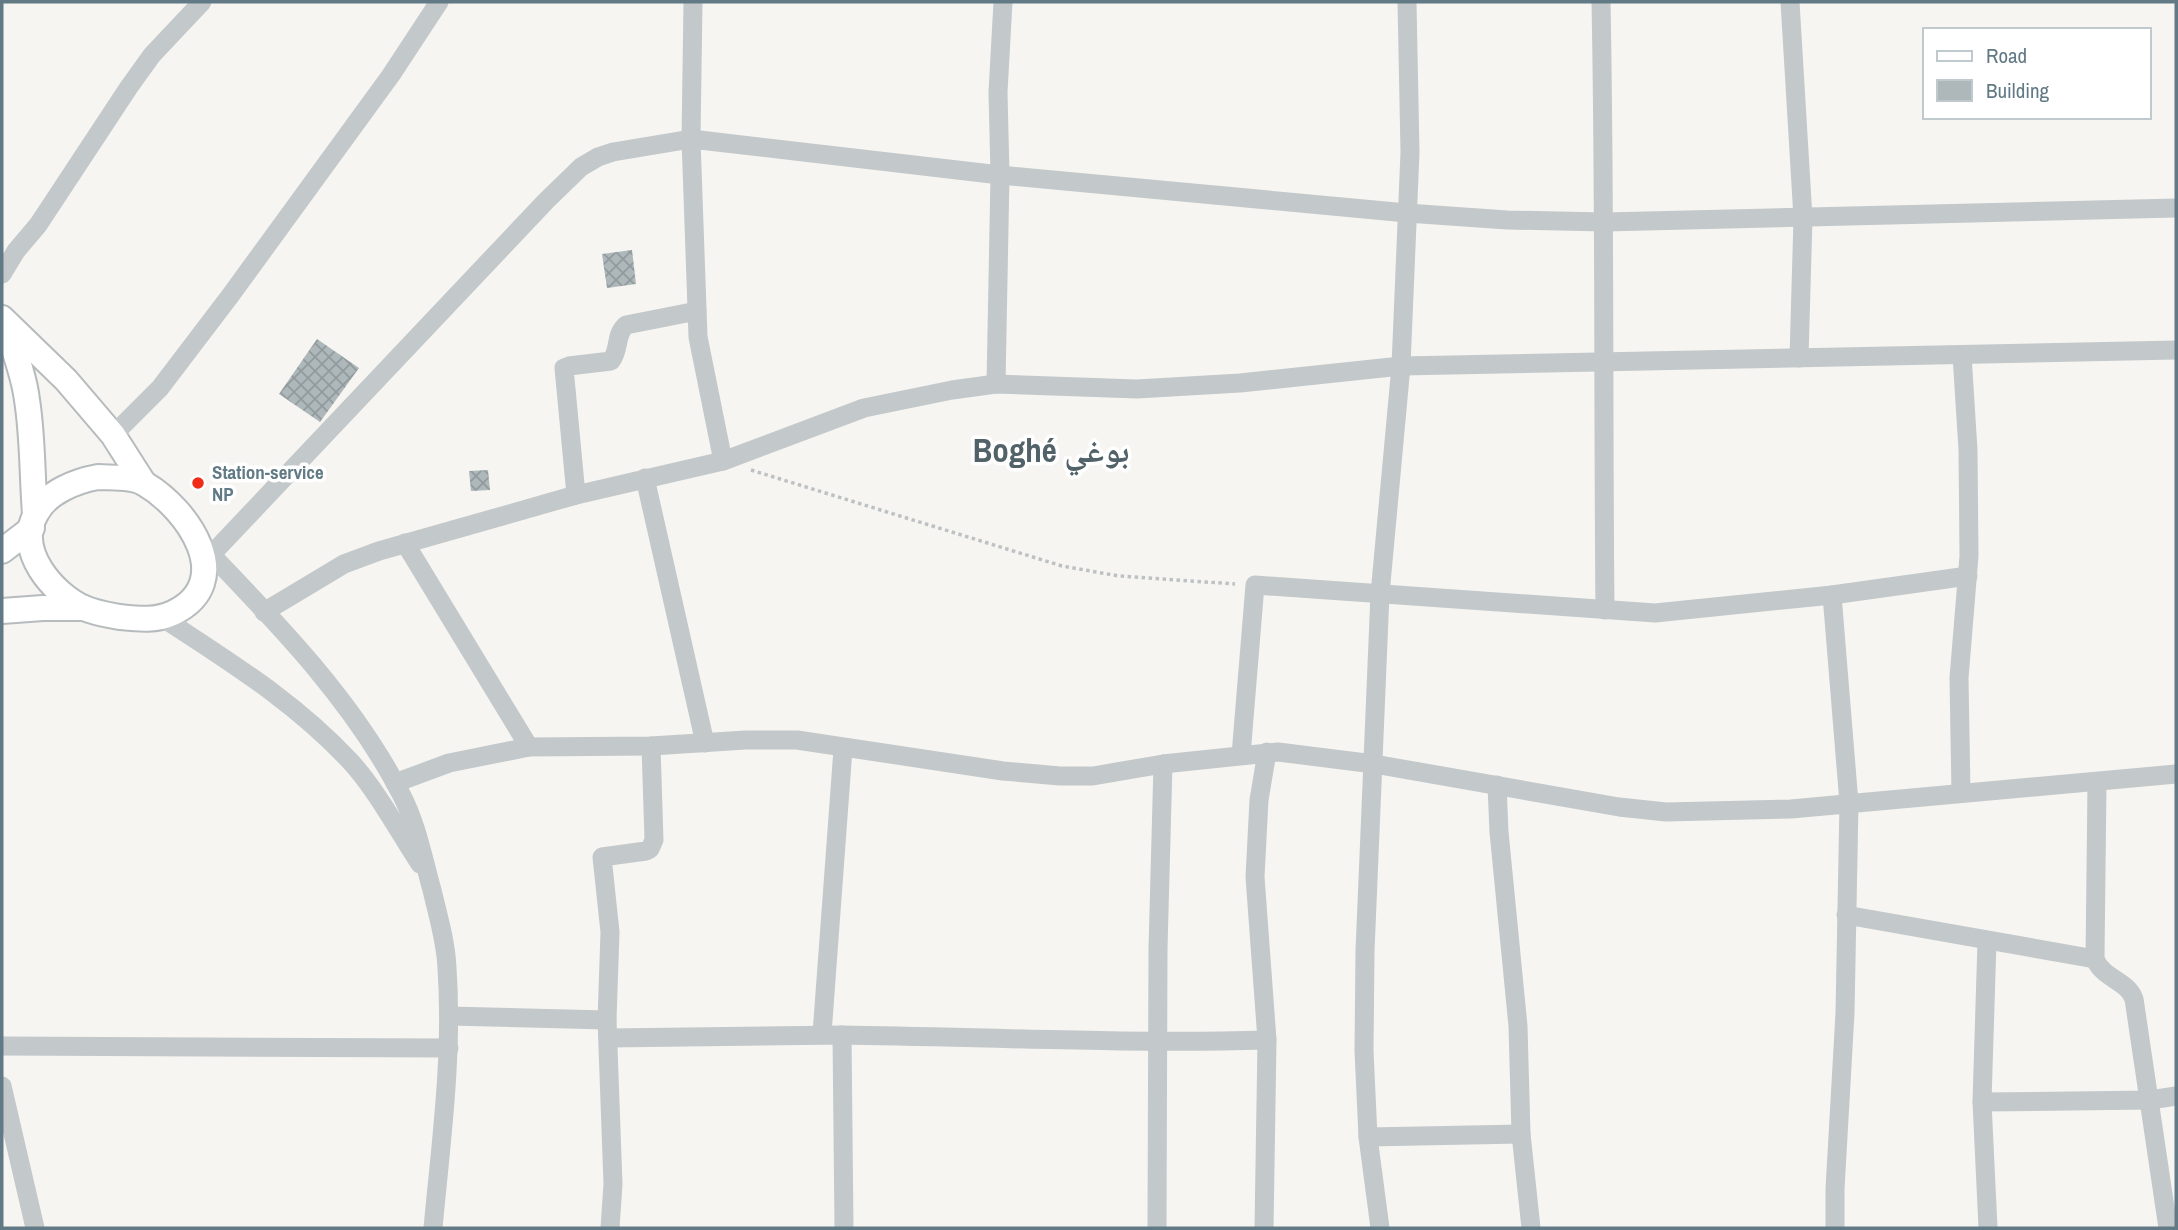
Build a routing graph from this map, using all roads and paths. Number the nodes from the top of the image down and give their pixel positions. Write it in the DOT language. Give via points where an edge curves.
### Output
graph roads {
  1 [pos="202,2"];
  2 [pos="439,2"];
  3 [pos="693,2"];
  4 [pos="1003,2"];
  5 [pos="1408,2"];
  6 [pos="1601,2"];
  7 [pos="1790,2"];
  8 [pos="691,139"];
  9 [pos="1000,175"];
  10 [pos="2176,208"];
  11 [pos="1407,213"];
  12 [pos="1803,218"];
  13 [pos="1605,222"];
  14 [pos="2,274"];
  15 [pos="697,311"];
  16 [pos="2,319"];
  17 [pos="2176,350"];
  18 [pos="1962,355"];
  19 [pos="1798,358"];
  20 [pos="1603,361"];
  21 [pos="1401,366"];
  22 [pos="996,384"];
  23 [pos="113,435"];
  24 [pos="723,461"];
  25 [pos="645,478"];
  26 [pos="143,482"];
  27 [pos="576,495"];
  28 [pos="34,521"];
  29 [pos="405,543"];
  30 [pos="205,548"];
  31 [pos="2,551"];
  32 [pos="1968,576"];
  33 [pos="1255,585"];
  34 [pos="1380,594"];
  35 [pos="1832,595"];
  36 [pos="84,608"];
  37 [pos="1605,610"];
  38 [pos="2,611"];
  39 [pos="264,612"];
  40 [pos="163,618"];
  41 [pos="705,743"];
  42 [pos="651,746"];
  43 [pos="528,747"];
  44 [pos="843,748"];
  45 [pos="1267,752"];
  46 [pos="1241,755"];
  47 [pos="1163,764"];
  48 [pos="1374,764"];
  49 [pos="2176,774"];
  50 [pos="2097,782"];
  51 [pos="395,783"];
  52 [pos="1497,785"];
  53 [pos="1961,793"];
  54 [pos="1849,803"];
  55 [pos="428,876"];
  56 [pos="1846,915"];
  57 [pos="1987,941"];
  58 [pos="2095,959"];
  59 [pos="449,1016"];
  60 [pos="608,1029"];
  61 [pos="822,1034"];
  62 [pos="842,1035"];
  63 [pos="1267,1040"];
  64 [pos="1158,1043"];
  65 [pos="2,1046"];
  66 [pos="449,1048"];
  67 [pos="2,1086"];
  68 [pos="2176,1096"];
  69 [pos="2150,1100"];
  70 [pos="1982,1101"];
  71 [pos="1521,1134"];
  72 [pos="1368,1137"];
  73 [pos="35,1228"];
  74 [pos="433,1228"];
  75 [pos="610,1228"];
  76 [pos="844,1228"];
  77 [pos="1157,1228"];
  78 [pos="1264,1228"];
  79 [pos="1380,1228"];
  80 [pos="1531,1228"];
  81 [pos="1835,1228"];
  82 [pos="1988,1228"];
  83 [pos="2168,1228"];
  1 -- 14 [label="street" via="152,55"];
  2 -- 23 [label="street" via="230,296 159,388"];
  3 -- 8 [label="street"];
  4 -- 9 [label="street"];
  5 -- 11 [label="street"];
  6 -- 13 [label="street"];
  7 -- 12 [label="street"];
  8 -- 9 [label="street"];
  8 -- 15 [label="street"];
  8 -- 30 [label="street" via="613,152 581,167"];
  9 -- 11 [label="street"];
  9 -- 22 [label="street"];
  10 -- 12 [label="street"];
  11 -- 13 [label="street"];
  11 -- 21 [label="street"];
  12 -- 13 [label="street"];
  12 -- 19 [label="street"];
  13 -- 20 [label="street"];
  15 -- 24 [label="street"];
  15 -- 27 [label="street" via="626,325 611,361 564,368"];
  16 -- 23 [label="main road" via="66,380"];
  16 -- 28 [label="main road" via="27,396"];
  17 -- 18 [label="street"];
  18 -- 19 [label="street"];
  18 -- 32 [label="street"];
  19 -- 20 [label="street"];
  20 -- 21 [label="street"];
  20 -- 37 [label="street"];
  21 -- 22 [label="street" via="1137,389"];
  21 -- 34 [label="street"];
  22 -- 24 [label="street" via="864,408"];
  23 -- 26 [label="main road"];
  24 -- 25 [label="street"];
  24 -- 33 [label="path" via="1062,566 1119,576"];
  25 -- 27 [label="street"];
  25 -- 41 [label="street"];
  26 -- 28 [label="main road" via="98,477 79,481 47,501"];
  26 -- 30 [label="main road" via="170,502"];
  27 -- 29 [label="street"];
  28 -- 31 [label="main road"];
  28 -- 36 [label="main road" via="31,541 42,573 58,591"];
  29 -- 39 [label="street" via="344,564"];
  29 -- 43 [label="street"];
  30 -- 39 [label="street"];
  30 -- 40 [label="main road" via="202,584 193,599"];
  32 -- 35 [label="street"];
  32 -- 53 [label="street" via="1959,678"];
  33 -- 34 [label="street"];
  33 -- 46 [label="street"];
  34 -- 37 [label="street"];
  34 -- 48 [label="street"];
  35 -- 37 [label="street" via="1677,612"];
  35 -- 54 [label="street"];
  36 -- 38 [label="main road"];
  36 -- 40 [label="main road" via="141,620"];
  39 -- 51 [label="street" via="335,691"];
  40 -- 55 [label="street" via="262,682 311,723 352,763"];
  41 -- 42 [label="street"];
  41 -- 44 [label="street" via="797,740"];
  42 -- 43 [label="street"];
  42 -- 60 [label="street" via="652,846 646,851 602,857 610,932"];
  43 -- 51 [label="street" via="449,763"];
  44 -- 47 [label="street" via="1060,776 1093,776"];
  44 -- 61 [label="street"];
  45 -- 46 [label="street"];
  45 -- 48 [label="street"];
  45 -- 63 [label="street" via="1255,877"];
  46 -- 47 [label="street"];
  47 -- 64 [label="street"];
  48 -- 52 [label="street"];
  48 -- 72 [label="street" via="1364,987"];
  49 -- 50 [label="street"];
  50 -- 53 [label="street"];
  50 -- 58 [label="street"];
  51 -- 55 [label="street" via="416,828"];
  52 -- 54 [label="street" via="1666,812 1725,813"];
  52 -- 71 [label="street" via="1518,1026"];
  53 -- 54 [label="street"];
  54 -- 56 [label="street"];
  55 -- 59 [label="street" via="441,924"];
  56 -- 57 [label="street"];
  56 -- 81 [label="street"];
  57 -- 58 [label="street"];
  57 -- 70 [label="street"];
  58 -- 69 [label="street" via="2099,969 2131,992"];
  59 -- 60 [label="street"];
  59 -- 66 [label="street"];
  60 -- 61 [label="street"];
  60 -- 75 [label="street"];
  61 -- 62 [label="street"];
  62 -- 64 [label="street"];
  62 -- 76 [label="street"];
  63 -- 64 [label="street"];
  63 -- 78 [label="street"];
  64 -- 77 [label="street"];
  65 -- 66 [label="street"];
  66 -- 74 [label="street"];
  67 -- 73 [label="street"];
  68 -- 69 [label="street"];
  69 -- 70 [label="street"];
  69 -- 83 [label="street"];
  70 -- 82 [label="street"];
  71 -- 72 [label="street"];
  71 -- 80 [label="street"];
  72 -- 79 [label="street"];
}
